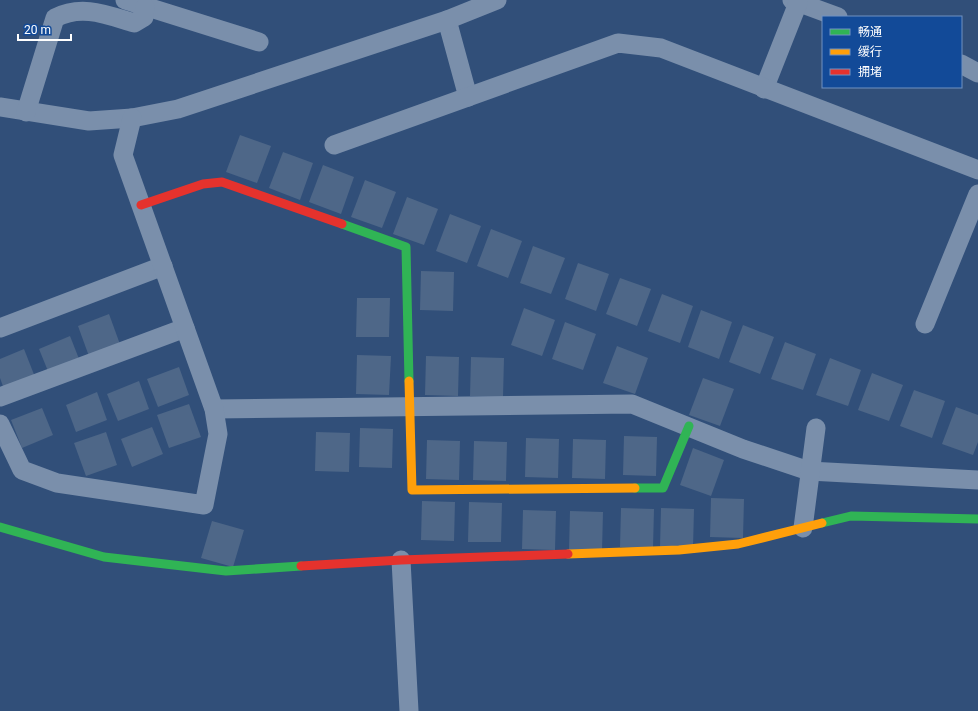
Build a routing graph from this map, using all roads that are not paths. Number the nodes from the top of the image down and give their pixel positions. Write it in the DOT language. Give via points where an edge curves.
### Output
graph roads {
  1 [pos="124,0"];
  2 [pos="497,0"];
  3 [pos="795,1"];
  4 [pos="145,7"];
  5 [pos="835,16"];
  6 [pos="447,20"];
  7 [pos="259,42"];
  8 [pos="962,65"];
  9 [pos="978,73"];
  10 [pos="764,89"];
  11 [pos="468,97"];
  12 [pos="0,107"];
  13 [pos="26,112"];
  14 [pos="132,118"];
  15 [pos="334,145"];
  16 [pos="978,170"];
  17 [pos="978,194"];
  18 [pos="141,205"];
  19 [pos="163,266"];
  20 [pos="925,324"];
  21 [pos="0,328"];
  22 [pos="185,328"];
  23 [pos="0,397"];
  24 [pos="409,407"];
  25 [pos="214,409"];
  26 [pos="0,424"];
  27 [pos="689,426"];
  28 [pos="816,428"];
  29 [pos="809,471"];
  30 [pos="978,480"];
  31 [pos="978,519"];
  32 [pos="0,527"];
  33 [pos="803,528"];
  34 [pos="401,560"];
  35 [pos="409,711"];
  1 -- 4 [label="street"];
  2 -- 6 [label="street"];
  3 -- 5 [label="street"];
  3 -- 10 [label="street"];
  4 -- 7 [label="street"];
  4 -- 13 [label="street" via="144,16 134,23 91,11 66,12 55,18"];
  6 -- 11 [label="street"];
  6 -- 14 [label="street" via="178,109"];
  8 -- 9 [label="street"];
  10 -- 11 [label="street" via="661,48 618,43"];
  10 -- 16 [label="street"];
  11 -- 15 [label="street"];
  12 -- 13 [label="street"];
  13 -- 14 [label="street" via="89,120"];
  14 -- 18 [label="street" via="123,155"];
  17 -- 20 [label="street"];
  18 -- 19 [label="street"];
  18 -- 24 [label="street" via="203,184 222,182 406,247"];
  19 -- 21 [label="street"];
  19 -- 22 [label="street"];
  22 -- 23 [label="street"];
  22 -- 25 [label="street"];
  24 -- 25 [label="street"];
  24 -- 27 [label="street" via="632,404"];
  24 -- 27 [label="street" via="412,490 663,488"];
  25 -- 26 [label="street" via="218,434 204,505 57,483 22,470"];
  27 -- 29 [label="street" via="743,449"];
  28 -- 29 [label="street"];
  29 -- 30 [label="street"];
  29 -- 33 [label="street"];
  31 -- 33 [label="street" via="851,516"];
  32 -- 34 [label="street" via="104,557 226,571"];
  33 -- 34 [label="street" via="738,544 679,550"];
  34 -- 35 [label="street"];
}
